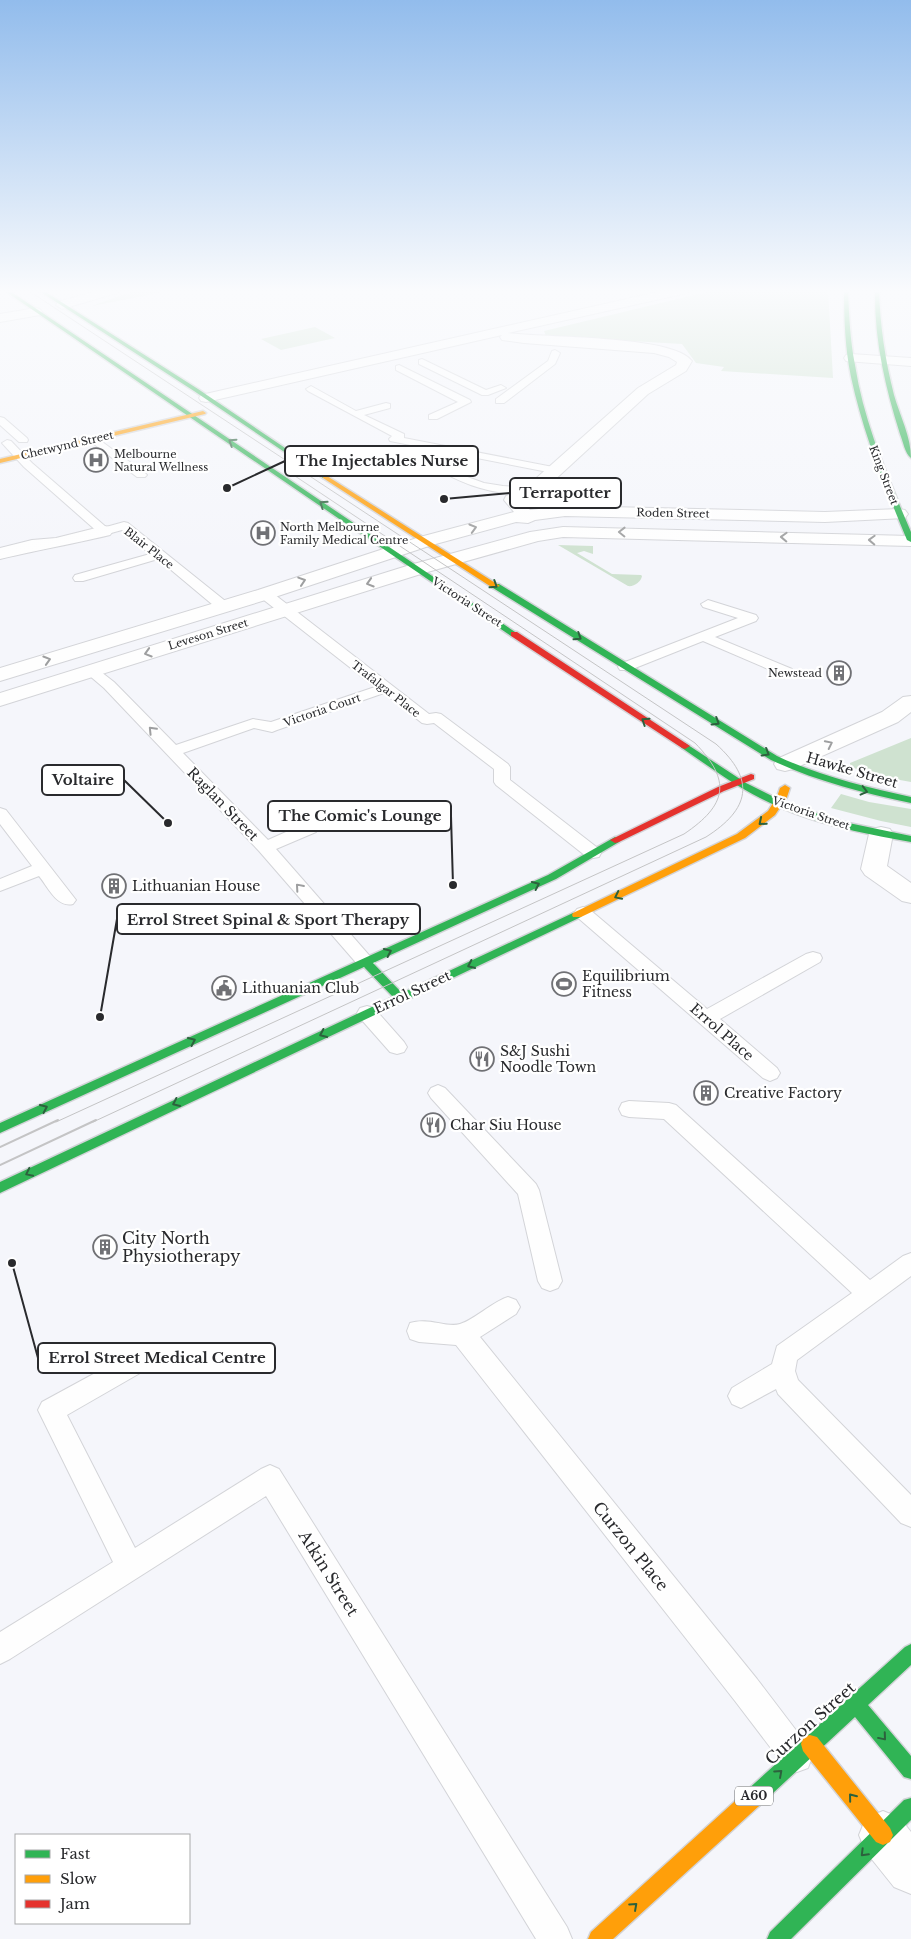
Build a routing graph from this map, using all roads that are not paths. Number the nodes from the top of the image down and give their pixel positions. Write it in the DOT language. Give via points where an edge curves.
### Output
graph roads {
  1 [pos="139,379"];
  2 [pos="177,379"];
  3 [pos="285,379"];
  4 [pos="294,379"];
  5 [pos="417,379"];
  6 [pos="458,379"];
  7 [pos="528,379"];
  8 [pos="652,379"];
  9 [pos="662,379"];
  10 [pos="856,379"];
  11 [pos="887,379"];
  12 [pos="328,385"];
  13 [pos="501,388"];
  14 [pos="311,389"];
  15 [pos="643,391"];
  16 [pos="293,393"];
  17 [pos="206,398"];
  18 [pos="500,400"];
  19 [pos="176,404"];
  20 [pos="244,405"];
  21 [pos="386,406"];
  22 [pos="160,408"];
  23 [pos="224,409"];
  24 [pos="355,414"];
  25 [pos="192,416"];
  26 [pos="433,417"];
  27 [pos="118,418"];
  28 [pos="0,420"];
  29 [pos="133,429"];
  30 [pos="94,438"];
  31 [pos="28,439"];
  32 [pos="3,444"];
  33 [pos="20,456"];
  34 [pos="911,456"];
  35 [pos="0,461"];
  36 [pos="434,463"];
  37 [pos="553,470"];
  38 [pos="141,475"];
  39 [pos="531,492"];
  40 [pos="551,512"];
  41 [pos="899,514"];
  42 [pos="524,515"];
  43 [pos="825,517"];
  44 [pos="104,531"];
  45 [pos="550,533"];
  46 [pos="833,538"];
  47 [pos="426,541"];
  48 [pos="911,541"];
  49 [pos="392,552"];
  50 [pos="0,554"];
  51 [pos="159,555"];
  52 [pos="453,560"];
  53 [pos="416,569"];
  54 [pos="79,578"];
  55 [pos="265,594"];
  56 [pos="708,604"];
  57 [pos="224,607"];
  58 [pos="285,610"];
  59 [pos="704,637"];
  60 [pos="72,652"];
  61 [pos="624,667"];
  62 [pos="91,671"];
  63 [pos="787,672"];
  64 [pos="0,675"];
  65 [pos="385,688"];
  66 [pos="0,700"];
  67 [pos="911,702"];
  68 [pos="174,752"];
  69 [pos="775,768"];
  70 [pos="739,782"];
  71 [pos="911,800"];
  72 [pos="780,804"];
  73 [pos="0,813"];
  74 [pos="310,828"];
  75 [pos="881,834"];
  76 [pos="911,839"];
  77 [pos="265,847"];
  78 [pos="593,853"];
  79 [pos="43,868"];
  80 [pos="0,884"];
  81 [pos="911,895"];
  82 [pos="67,900"];
  83 [pos="583,913"];
  84 [pos="813,958"];
  85 [pos="366,962"];
  86 [pos="400,998"];
  87 [pos="367,1013"];
  88 [pos="706,1018"];
  89 [pos="397,1047"];
  90 [pos="770,1073"];
  91 [pos="438,1092"];
  92 [pos="629,1109"];
  93 [pos="0,1128"];
  94 [pos="0,1188"];
  95 [pos="911,1263"];
  96 [pos="550,1281"];
  97 [pos="869,1294"];
  98 [pos="508,1307"];
  99 [pos="419,1331"];
  100 [pos="463,1336"];
  101 [pos="145,1357"];
  102 [pos="783,1371"];
  103 [pos="741,1396"];
  104 [pos="911,1514"];
  105 [pos="130,1567"];
  106 [pos="0,1649"];
  107 [pos="911,1653"];
  108 [pos="856,1704"];
  109 [pos="804,1751"];
  110 [pos="911,1770"];
  111 [pos="897,1821"];
  112 [pos="911,1870"];
  113 [pos="555,1939"];
  114 [pos="598,1939"];
  115 [pos="777,1939"];
  1 -- 19 [label="main road, Victoria Street"];
  2 -- 17 [label="main road"];
  3 -- 17 [label="street"];
  4 -- 14 [label="street"];
  5 -- 26 [label="lane" via="466,402"];
  6 -- 13 [label="lane" via="485,393"];
  7 -- 18 [label="lane"];
  8 -- 15 [label="street"];
  9 -- 15 [label="street"];
  10 -- 41 [label="main road, King Street" via="870,436"];
  11 -- 34 [label="main road"];
  12 -- 14 [label="street"];
  14 -- 16 [label="street"];
  14 -- 24 [label="lane"];
  15 -- 37 [label="street"];
  17 -- 19 [label="main road"];
  17 -- 23 [label="main road"];
  19 -- 22 [label="main road"];
  19 -- 25 [label="main road, Victoria Street"];
  20 -- 23 [label="street, Chetwynd Street"];
  21 -- 24 [label="lane"];
  23 -- 25 [label="main road, Chetwynd Street"];
  23 -- 47 [label="main road"];
  24 -- 37 [label="lane" via="400,436 394,439"];
  25 -- 29 [label="main road, Chetwynd Street"];
  49 -- 25 [label="main road, Victoria Street, one-way"];
  27 -- 29 [label="main road"];
  28 -- 31 [label="lane"];
  29 -- 30 [label="main road, Chetwynd Street"];
  30 -- 33 [label="main road, Chetwynd Street"];
  30 -- 38 [label="lane"];
  31 -- 32 [label="main road, Chetwynd Street"];
  32 -- 33 [label="lane, Blair Place"];
  33 -- 35 [label="main road, Chetwynd Street"];
  33 -- 44 [label="lane, Blair Place"];
  36 -- 39 [label="lane" via="457,478 486,488"];
  37 -- 39 [label="street"];
  39 -- 40 [label="street" via="546,499"];
  39 -- 42 [label="street" via="512,500"];
  40 -- 42 [label="street, Roden Street"];
  40 -- 43 [label="street, Roden Street"];
  40 -- 45 [label="street"];
  41 -- 43 [label="street, Roden Street"];
  41 -- 48 [label="main road, King Street"];
  42 -- 45 [label="street"];
  47 -- 42 [label="street, Roden Street, one-way"];
  43 -- 46 [label="street"];
  44 -- 50 [label="street"];
  44 -- 51 [label="lane, Blair Place" via="124,526"];
  46 -- 45 [label="street, Roden Street, one-way"];
  45 -- 52 [label="street, Roden Street"];
  48 -- 46 [label="street, Roden Street, one-way"];
  47 -- 49 [label="street, Roden Street"];
  47 -- 52 [label="main road"];
  49 -- 53 [label="main road, Victoria Street"];
  55 -- 49 [label="street, Leveson Street, one-way"];
  51 -- 54 [label="lane"];
  51 -- 57 [label="lane, Blair Place"];
  52 -- 53 [label="street, Roden Street"];
  52 -- 61 [label="main road, one-way"];
  53 -- 58 [label="street, Leveson Street, one-way"];
  70 -- 53 [label="main road, Victoria Street, one-way"];
  55 -- 57 [label="street, Leveson Street"];
  55 -- 58 [label="lane, Trafalgar Place"];
  56 -- 59 [label="lane" via="751,618"];
  57 -- 60 [label="street, Leveson Street"];
  58 -- 62 [label="street, Leveson Street, one-way"];
  58 -- 65 [label="lane, Trafalgar Place"];
  59 -- 61 [label="lane"];
  59 -- 63 [label="lane"];
  60 -- 62 [label="street, Raglan Street"];
  64 -- 60 [label="street, Leveson Street, one-way"];
  61 -- 69 [label="main road, one-way" via="676,697"];
  62 -- 66 [label="street, Leveson Street"];
  68 -- 62 [label="lane, Raglan Street, one-way" via="109,685"];
  65 -- 68 [label="lane, Victoria Court" via="272,727 254,723"];
  65 -- 78 [label="lane, Trafalgar Place" via="427,720 436,717 502,767 502,782"];
  69 -- 67 [label="street, one-way" via="890,717"];
  68 -- 77 [label="lane, Raglan Street"];
  69 -- 70 [label="main road"];
  69 -- 71 [label="main road, Hawke Street, one-way"];
  69 -- 72 [label="main road" via="786,783"];
  70 -- 72 [label="main road, Victoria Street"];
  70 -- 78 [label="main road"];
  72 -- 75 [label="main road, Victoria Street" via="826,821"];
  72 -- 83 [label="main road, Errol Street, one-way" via="764,821 733,841"];
  73 -- 79 [label="lane"];
  74 -- 77 [label="lane"];
  75 -- 76 [label="main road"];
  75 -- 81 [label="street" via="874,869"];
  85 -- 77 [label="lane, Raglan Street, one-way"];
  85 -- 78 [label="main road, one-way" via="552,877"];
  79 -- 80 [label="lane"];
  79 -- 82 [label="lane"];
  83 -- 86 [label="main road, Errol Street, one-way"];
  83 -- 88 [label="lane, Errol Place"];
  84 -- 88 [label="lane"];
  85 -- 86 [label="main road"];
  93 -- 85 [label="main road, one-way"];
  86 -- 87 [label="main road, Errol Street"];
  87 -- 89 [label="lane"];
  87 -- 94 [label="main road, Errol Street, one-way"];
  88 -- 90 [label="lane, Errol Place"];
  91 -- 96 [label="lane" via="528,1190"];
  92 -- 97 [label="lane" via="669,1111"];
  95 -- 97 [label="lane"];
  97 -- 102 [label="lane" via="786,1354"];
  98 -- 100 [label="lane"];
  99 -- 100 [label="lane"];
  100 -- 109 [label="lane, Curzon Place" via="734,1675"];
  101 -- 105 [label="lane" via="50,1410"];
  102 -- 103 [label="lane"];
  102 -- 104 [label="lane" via="787,1386"];
  105 -- 106 [label="lane, Atkin Street"];
  105 -- 113 [label="lane, Atkin Street" via="270,1478"];
  107 -- 108 [label="main road, Curzon Street / A60"];
  108 -- 109 [label="main road, Curzon Street / A60"];
  108 -- 110 [label="main road, one-way"];
  111 -- 109 [label="main road, one-way"];
  114 -- 109 [label="main road, Curzon Street / A60, one-way"];
  111 -- 112 [label="street"];
  111 -- 115 [label="main road, one-way"];
}
